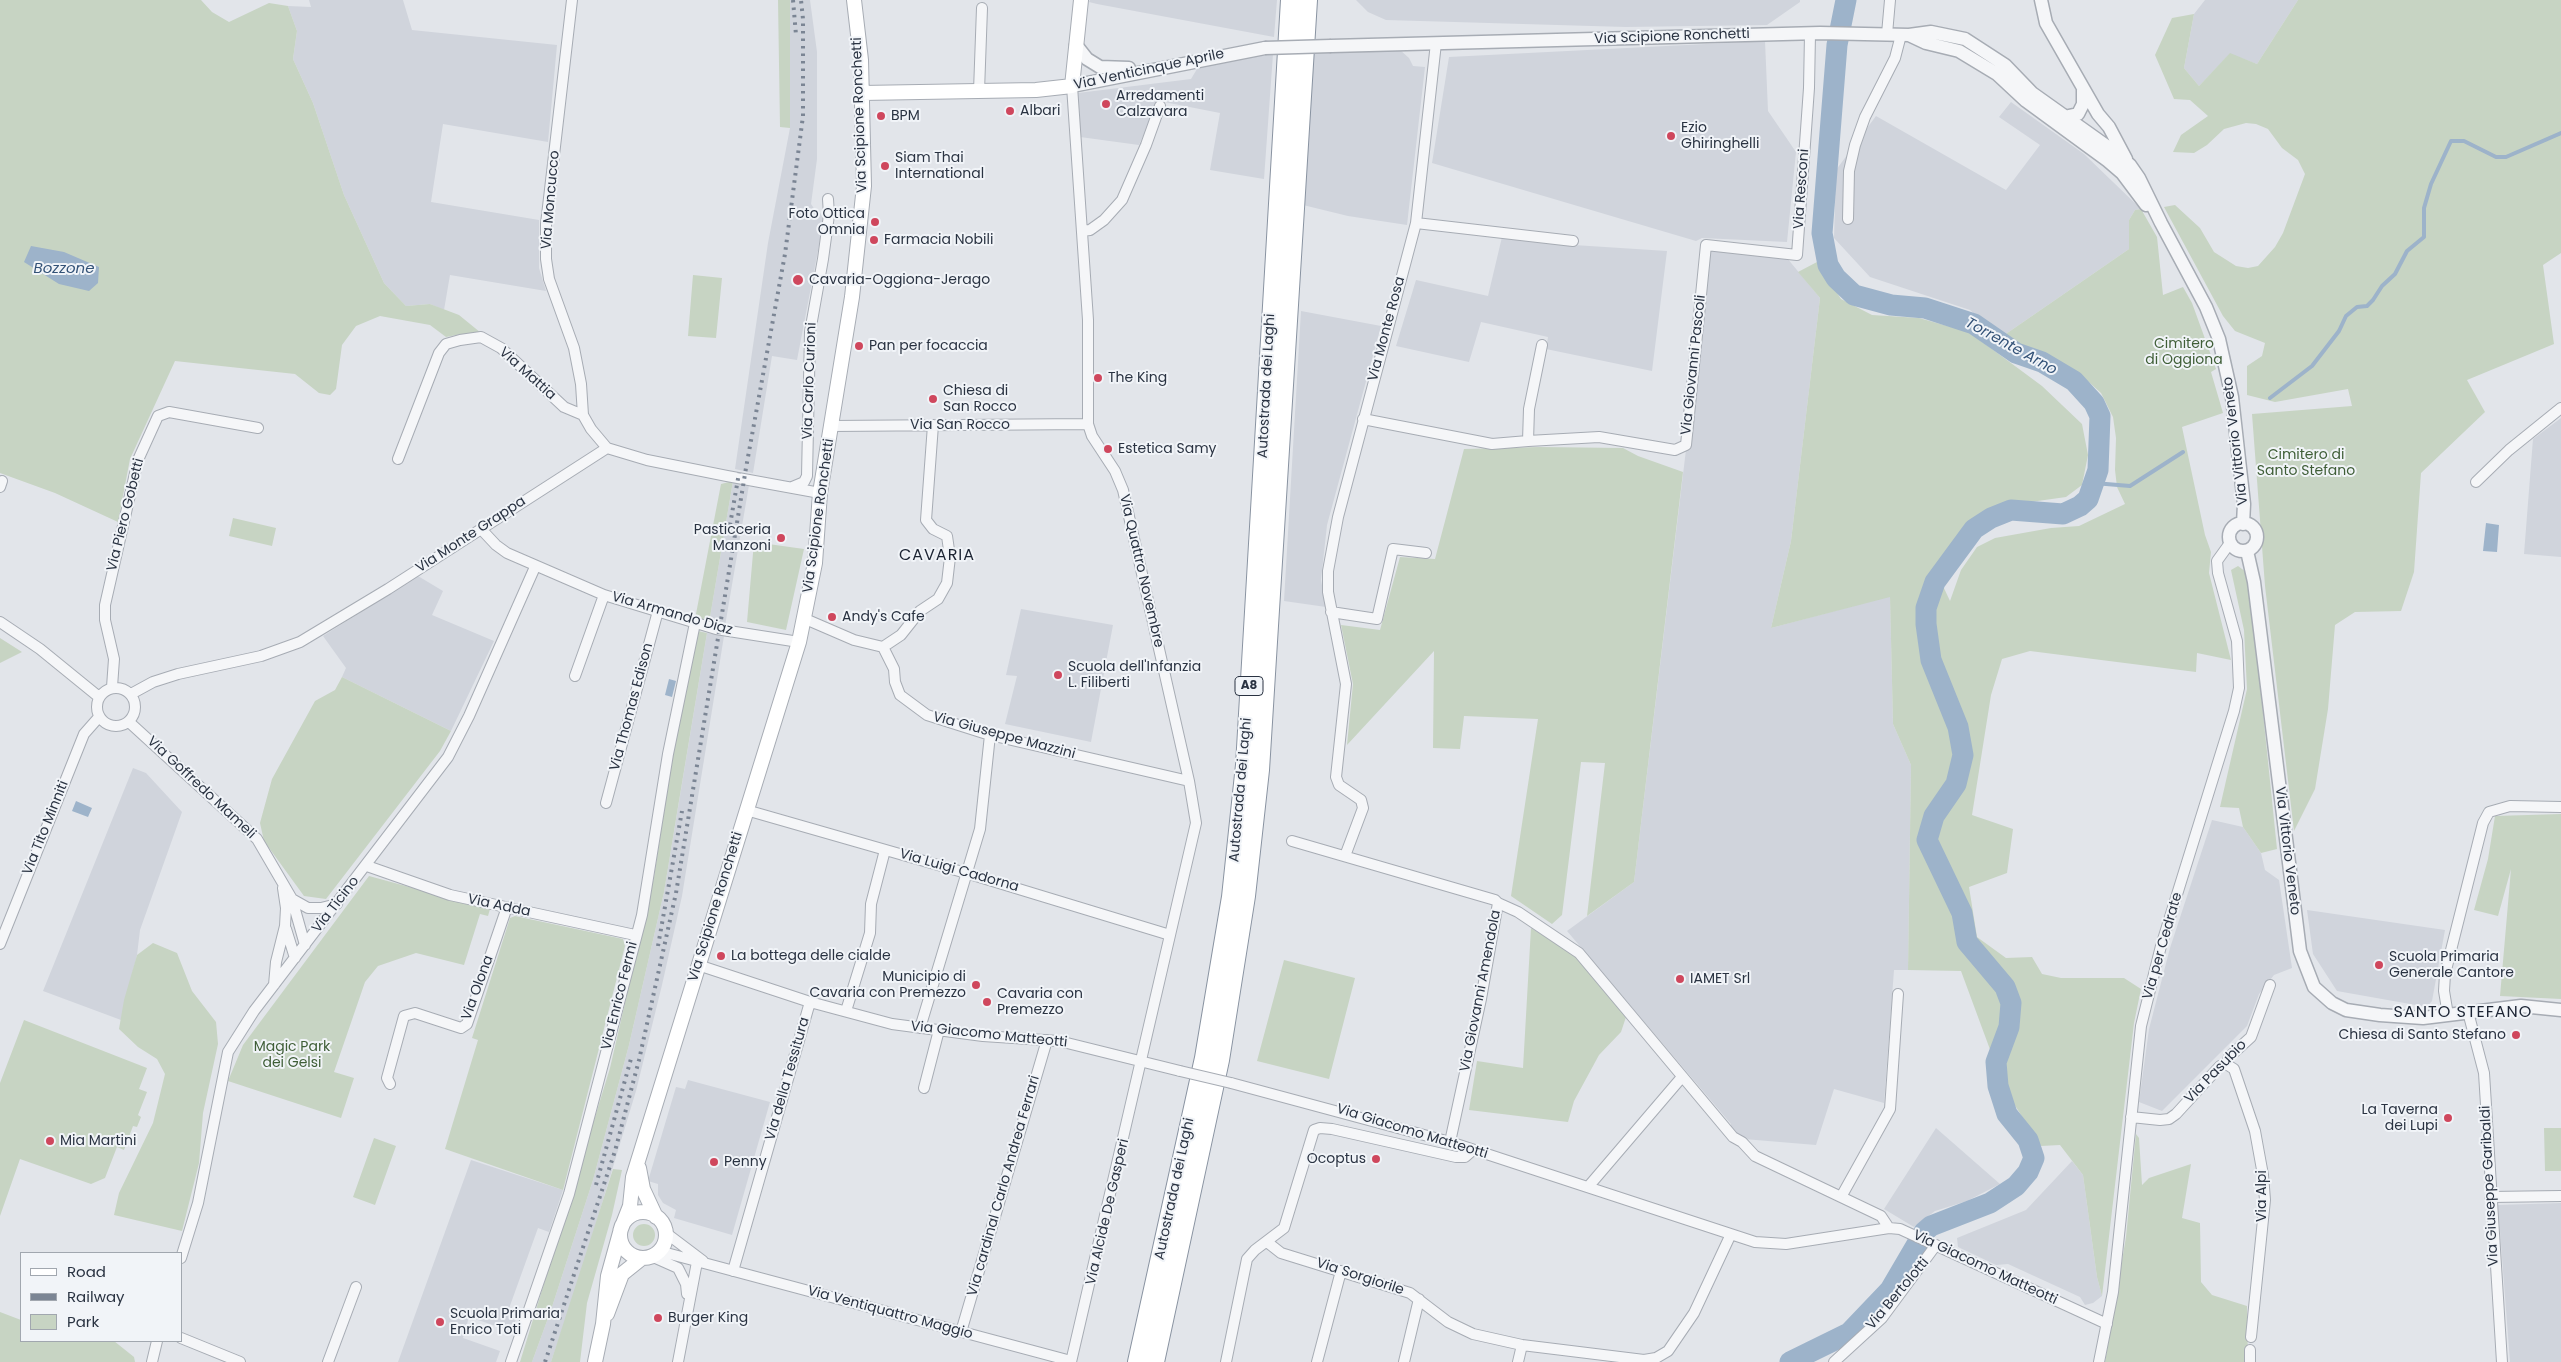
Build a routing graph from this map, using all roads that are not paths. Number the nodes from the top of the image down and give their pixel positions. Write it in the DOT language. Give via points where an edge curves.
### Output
graph roads {
  1 [pos="572,0"];
  2 [pos="854,0"];
  3 [pos="1081,0"];
  4 [pos="1290,0"];
  5 [pos="1308,0"];
  6 [pos="1890,0"];
  7 [pos="2040,0"];
  8 [pos="982,8"];
  9 [pos="1815,33"];
  10 [pos="1887,34"];
  11 [pos="1904,35"];
  12 [pos="1436,43"];
  13 [pos="1076,46"];
  14 [pos="1162,68"];
  15 [pos="1072,86"];
  16 [pos="2083,88"];
  17 [pos="979,91"];
  18 [pos="862,93"];
  19 [pos="1160,106"];
  20 [pos="2098,114"];
  21 [pos="2064,117"];
  22 [pos="2090,141"];
  23 [pos="2130,165"];
  24 [pos="828,199"];
  25 [pos="1848,219"];
  26 [pos="1416,223"];
  27 [pos="2161,223"];
  28 [pos="1082,231"];
  29 [pos="1573,241"];
  30 [pos="1706,245"];
  31 [pos="1542,345"];
  32 [pos="2561,408"];
  33 [pos="583,415"];
  34 [pos="1363,419"];
  35 [pos="1088,424"];
  36 [pos="933,425"];
  37 [pos="832,426"];
  38 [pos="258,428"];
  39 [pos="1528,441"];
  40 [pos="607,448"];
  41 [pos="398,459"];
  42 [pos="2476,482"];
  43 [pos="783,488"];
  44 [pos="820,493"];
  45 [pos="2243,524"];
  46 [pos="480,529"];
  47 [pos="2230,543"];
  48 [pos="2247,551"];
  49 [pos="1426,553"];
  50 [pos="535,567"];
  51 [pos="604,595"];
  52 [pos="658,611"];
  53 [pos="1331,612"];
  54 [pos="803,618"];
  55 [pos="0,622"];
  56 [pos="695,623"];
  57 [pos="799,642"];
  58 [pos="883,648"];
  59 [pos="575,676"];
  60 [pos="112,688"];
  61 [pos="131,694"];
  62 [pos="99,697"];
  63 [pos="100,717"];
  64 [pos="129,722"];
  65 [pos="990,735"];
  66 [pos="1189,781"];
  67 [pos="606,803"];
  68 [pos="2561,807"];
  69 [pos="746,810"];
  70 [pos="1292,840"];
  71 [pos="885,850"];
  72 [pos="1345,856"];
  73 [pos="367,866"];
  74 [pos="966,873"];
  75 [pos="282,885"];
  76 [pos="292,899"];
  77 [pos="1498,903"];
  78 [pos="337,904"];
  79 [pos="507,907"];
  80 [pos="285,926"];
  81 [pos="635,935"];
  82 [pos="1170,936"];
  83 [pos="0,944"];
  84 [pos="305,945"];
  85 [pos="295,958"];
  86 [pos="698,965"];
  87 [pos="2270,985"];
  88 [pos="274,986"];
  89 [pos="1898,994"];
  90 [pos="810,1002"];
  91 [pos="2561,1010"];
  92 [pos="846,1011"];
  93 [pos="2468,1012"];
  94 [pos="2448,1015"];
  95 [pos="920,1028"];
  96 [pos="939,1030"];
  97 [pos="1047,1040"];
  98 [pos="1142,1061"];
  99 [pos="2226,1064"];
  100 [pos="1682,1077"];
  101 [pos="390,1084"];
  102 [pos="924,1088"];
  103 [pos="2131,1117"];
  104 [pos="1450,1142"];
  105 [pos="1472,1150"];
  106 [pos="640,1160"];
  107 [pos="1588,1187"];
  108 [pos="2561,1196"];
  109 [pos="1841,1197"];
  110 [pos="2490,1198"];
  111 [pos="656,1217"];
  112 [pos="1889,1228"];
  113 [pos="621,1229"];
  114 [pos="666,1233"];
  115 [pos="1731,1234"];
  116 [pos="1267,1242"];
  117 [pos="1933,1244"];
  118 [pos="182,1255"];
  119 [pos="650,1255"];
  120 [pos="697,1262"];
  121 [pos="708,1264"];
  122 [pos="733,1271"];
  123 [pos="1341,1271"];
  124 [pos="356,1287"];
  125 [pos="1419,1299"];
  126 [pos="687,1305"];
  127 [pos="603,1324"];
  128 [pos="2107,1324"];
  129 [pos="961,1332"];
  130 [pos="2251,1337"];
  131 [pos="182,1338"];
  132 [pos="157,1342"];
  133 [pos="1522,1345"];
  134 [pos="2250,1350"];
  135 [pos="1583,1357"];
  136 [pos="152,1362"];
  137 [pos="240,1362"];
  138 [pos="328,1362"];
  139 [pos="511,1362"];
  140 [pos="595,1362"];
  141 [pos="678,1362"];
  142 [pos="1071,1362"];
  143 [pos="1137,1362"];
  144 [pos="1155,1362"];
  145 [pos="1226,1362"];
  146 [pos="1317,1362"];
  147 [pos="1404,1362"];
  148 [pos="1518,1362"];
  149 [pos="1834,1362"];
  150 [pos="2098,1362"];
  151 [pos="2250,1362"];
  152 [pos="2502,1362"];
  1 -- 33 [label="street, Via Moncucco" via="545,250 549,279 574,348"];
  2 -- 18 [label="main road, Via Scipione Ronchetti"];
  3 -- 13 [label="main road, Via Quattro Novembre"];
  4 -- 143 [label="highway, Autostrada dei Laghi / A8" via="1245,765 1231,897 1204,1058"];
  5 -- 144 [label="highway, Autostrada dei Laghi / A8" via="1260,770 1246,896 1220,1060"];
  6 -- 10 [label="street"];
  7 -- 16 [label="street" via="2046,22"];
  8 -- 17 [label="street"];
  9 -- 10 [label="street, Via Scipione Ronchetti"];
  9 -- 12 [label="street, Via Scipione Ronchetti"];
  9 -- 30 [label="street, Via Resconi" via="1797,254"];
  10 -- 11 [label="street, Via Scipione Ronchetti"];
  11 -- 21 [label="street, Via Scipione Ronchetti" via="1947,33 1964,39 2005,66 2032,93"];
  11 -- 22 [label="street, Via Scipione Ronchetti" via="1978,61 2026,102"];
  11 -- 25 [label="street" via="1855,145 1849,171"];
  12 -- 14 [label="street, Via Venticinque Aprile, bridge" via="1265,48"];
  12 -- 26 [label="street, Via Monte Rosa"];
  13 -- 14 [label="street" via="1087,59 1100,67"];
  13 -- 15 [label="main road, Via Quattro Novembre"];
  14 -- 15 [label="street, Via Venticinque Aprile"];
  15 -- 17 [label="main road, Via Venticinque Aprile"];
  15 -- 28 [label="street, Via Quattro Novembre"];
  16 -- 20 [label="street"];
  16 -- 21 [label="street" via="2083,104 2078,114"];
  17 -- 18 [label="main road, Via Venticinque Aprile"];
  18 -- 37 [label="main road, Via Scipione Ronchetti" via="864,186 852,297"];
  19 -- 28 [label="street" via="1122,200 1104,220 1090,230"];
  20 -- 22 [label="street" via="2096,130"];
  20 -- 23 [label="street"];
  21 -- 22 [label="street, Via Scipione Ronchetti"];
  22 -- 23 [label="street, Via Vittorio Veneto"];
  22 -- 27 [label="street, Via Vittorio Veneto" via="2122,173"];
  23 -- 27 [label="street, Via Vittorio Veneto" via="2140,178"];
  24 -- 43 [label="street, Via Carlo Curioni" via="829,215 810,332 807,476 798,486"];
  26 -- 29 [label="street"];
  26 -- 34 [label="street, Via Monte Rosa"];
  27 -- 45 [label="street, Via Vittorio Veneto" via="2206,307 2226,361 2244,504"];
  28 -- 35 [label="street, Via Quattro Novembre" via="1088,320"];
  30 -- 39 [label="street, Via Giovanni Pascoli" via="1686,445 1675,450 1599,437"];
  31 -- 39 [label="street" via="1529,409"];
  32 -- 42 [label="street"];
  33 -- 40 [label="street, Via Moncucco"];
  33 -- 41 [label="street, Via Mattia" via="564,407 500,348 481,337 460,340 446,344 438,353"];
  34 -- 39 [label="street, Via Giovanni Pascoli" via="1492,444"];
  34 -- 53 [label="street, Via Monte Rosa" via="1331,552 1328,592"];
  35 -- 36 [label="street, Via San Rocco"];
  35 -- 66 [label="street, Via Quattro Novembre" via="1123,490"];
  36 -- 37 [label="street, Via San Rocco"];
  36 -- 58 [label="street" via="926,520 933,529 947,536 950,556 944,591 920,611 901,636"];
  37 -- 44 [label="main road, Via Scipione Ronchetti"];
  38 -- 60 [label="street, Via Piero Gobetti" via="169,412 158,416 138,460 105,604 105,620 114,654"];
  40 -- 43 [label="street" via="647,460"];
  40 -- 46 [label="street, Via Monte Grappa"];
  43 -- 44 [label="street"];
  44 -- 54 [label="main road, Via Scipione Ronchetti" via="817,550"];
  45 -- 47 [label="street, Via Vittorio Veneto" via="2231,530"];
  45 -- 48 [label="street, Via Vittorio Veneto" via="2254,529 2257,535 2256,542"];
  46 -- 50 [label="street, Via Armando Diaz" via="496,545"];
  46 -- 61 [label="street, Via Monte Grappa" via="300,642 261,656 178,674"];
  47 -- 48 [label="street" via="2237,550"];
  47 -- 103 [label="street, Via per Cedrate" via="2217,561 2237,642 2239,688 2141,1026"];
  48 -- 94 [label="street, Via Vittorio Veneto" via="2254,582 2300,951 2308,976 2323,997 2346,1010 2423,1018"];
  49 -- 53 [label="street" via="1393,549 1377,619"];
  50 -- 51 [label="street, Via Armando Diaz"];
  50 -- 73 [label="street, Via Ticino" via="448,757"];
  51 -- 52 [label="street, Via Armando Diaz"];
  51 -- 59 [label="street, Via Armando Diaz"];
  52 -- 56 [label="street, Via Armando Diaz"];
  52 -- 67 [label="street, Via Thomas Edison"];
  53 -- 72 [label="street, Via Monte Rosa" via="1346,684 1336,777 1339,785 1362,800 1363,808"];
  54 -- 57 [label="main road, Via Scipione Ronchetti"];
  54 -- 58 [label="street" via="854,640"];
  55 -- 62 [label="street"];
  56 -- 57 [label="street, Via Armando Diaz" via="716,630"];
  56 -- 81 [label="street, Via Enrico Fermi" via="668,754 642,915"];
  57 -- 69 [label="main road, Via Scipione Ronchetti"];
  58 -- 65 [label="street, Via Giuseppe Mazzini" via="894,669 897,689 905,700 927,715"];
  60 -- 61 [label="street" via="119,687"];
  60 -- 62 [label="street"];
  61 -- 64 [label="street" via="136,708"];
  62 -- 63 [label="street" via="96,707"];
  63 -- 64 [label="street" via="108,725 119,726"];
  63 -- 83 [label="street, Via Tito Minniti" via="84,734"];
  64 -- 75 [label="street, Via Goffredo Mameli" via="257,839"];
  65 -- 66 [label="street, Via Giuseppe Mazzini"];
  65 -- 74 [label="street" via="980,829"];
  66 -- 82 [label="street, Via Quattro Novembre" via="1196,823"];
  68 -- 94 [label="street" via="2510,806 2489,812 2483,823 2445,974"];
  69 -- 71 [label="street, Via Luigi Cadorna"];
  69 -- 86 [label="main road, Via Scipione Ronchetti"];
  70 -- 72 [label="street, Via Giovanni Amendola"];
  71 -- 74 [label="street, Via Luigi Cadorna"];
  71 -- 92 [label="street" via="871,900 870,933"];
  72 -- 77 [label="street, Via Giovanni Amendola"];
  73 -- 78 [label="street, Via Ticino"];
  73 -- 79 [label="street, Via Adda" via="450,895"];
  74 -- 82 [label="street, Via Luigi Cadorna"];
  74 -- 95 [label="street"];
  75 -- 76 [label="street, Via Goffredo Mameli"];
  75 -- 80 [label="street, Via Goffredo Mameli"];
  76 -- 78 [label="street" via="308,908"];
  76 -- 84 [label="street, Via Goffredo Mameli"];
  77 -- 100 [label="street" via="1518,912 1579,953"];
  77 -- 104 [label="street, Via Giovanni Amendola"];
  78 -- 84 [label="street, Via Ticino"];
  79 -- 81 [label="street, Via Adda"];
  79 -- 101 [label="street, Via Olona" via="467,1024 461,1028 415,1013 404,1016 387,1078"];
  80 -- 85 [label="street, Via Goffredo Mameli"];
  80 -- 88 [label="street, Via Goffredo Mameli"];
  81 -- 139 [label="street, Via Enrico Fermi" via="569,1194"];
  82 -- 98 [label="street, Via Quattro Novembre"];
  84 -- 85 [label="street, Via Ticino"];
  85 -- 88 [label="street, Via Ticino"];
  86 -- 90 [label="street, Via Giacomo Matteotti"];
  86 -- 106 [label="main road, Via Scipione Ronchetti"];
  87 -- 99 [label="street, Via Pasubio" via="2251,1037 2229,1057"];
  88 -- 118 [label="street, Via Ticino" via="228,1052 198,1203"];
  89 -- 109 [label="street" via="1890,1108"];
  90 -- 92 [label="street, Via Giacomo Matteotti"];
  90 -- 122 [label="street, Via della Tessitura"];
  91 -- 93 [label="street, Via Vittorio Veneto" via="2520,1006"];
  92 -- 95 [label="street, Via Giacomo Matteotti"];
  93 -- 94 [label="street, Via Vittorio Veneto"];
  93 -- 110 [label="street, Via Giuseppe Garibaldi" via="2484,1073"];
  95 -- 96 [label="street, Via Giacomo Matteotti"];
  96 -- 97 [label="street, Via Giacomo Matteotti"];
  96 -- 102 [label="street"];
  97 -- 98 [label="street, Via Giacomo Matteotti"];
  97 -- 129 [label="street, Via cardinal Carlo Andrea Ferrari"];
  98 -- 104 [label="street, Via Giacomo Matteotti, bridge"];
  98 -- 142 [label="street, Via Alcide De Gasperi"];
  99 -- 103 [label="street, Via Pasubio" via="2220,1066 2169,1118"];
  99 -- 130 [label="street, Via Alpi" via="2234,1069 2255,1131 2263,1175 2264,1200"];
  100 -- 107 [label="street"];
  100 -- 109 [label="street" via="1724,1128 1755,1156"];
  103 -- 128 [label="street, Via per Cedrate" via="2124,1200"];
  104 -- 105 [label="street, Via Giacomo Matteotti"];
  105 -- 107 [label="street, Via Giacomo Matteotti"];
  105 -- 116 [label="street" via="1464,1157 1456,1157 1332,1129 1314,1130 1284,1228"];
  106 -- 111 [label="main road, Via Scipione Ronchetti" via="641,1184"];
  106 -- 113 [label="main road, Via Scipione Ronchetti" via="632,1182 630,1206"];
  107 -- 115 [label="street, Via Giacomo Matteotti"];
  108 -- 110 [label="street"];
  109 -- 112 [label="street" via="1882,1216"];
  110 -- 152 [label="street, Via Giuseppe Garibaldi"];
  111 -- 113 [label="main road" via="637,1213 628,1218"];
  111 -- 114 [label="main road"];
  112 -- 115 [label="street, Via Giacomo Matteotti" via="1786,1244 1755,1242"];
  112 -- 117 [label="street, Via Giacomo Matteotti" via="1910,1232"];
  113 -- 119 [label="main road" via="620,1238 625,1249 633,1256"];
  113 -- 127 [label="main road, Via Scipione Ronchetti" via="605,1291"];
  114 -- 119 [label="main road" via="665,1242"];
  114 -- 121 [label="street, Via Ventiquattro Maggio"];
  115 -- 135 [label="street, Via Sorgiorile" via="1694,1313 1668,1351 1644,1360"];
  116 -- 123 [label="street, Via Sorgiorile" via="1281,1253"];
  116 -- 145 [label="street" via="1248,1259"];
  117 -- 128 [label="street, Via Giacomo Matteotti"];
  117 -- 149 [label="street, Via Bertolotti" via="1882,1318"];
  119 -- 120 [label="street, Via Ventiquattro Maggio"];
  119 -- 126 [label="street" via="678,1268 686,1284"];
  119 -- 127 [label="main road, Via Scipione Ronchetti" via="622,1274"];
  120 -- 121 [label="street, Via Ventiquattro Maggio"];
  120 -- 126 [label="street"];
  121 -- 122 [label="street, Via Ventiquattro Maggio"];
  122 -- 129 [label="street, Via Ventiquattro Maggio"];
  123 -- 125 [label="street, Via Sorgiorile" via="1410,1293"];
  123 -- 146 [label="street"];
  124 -- 138 [label="street"];
  125 -- 133 [label="street, Via Sorgiorile" via="1473,1334"];
  125 -- 147 [label="street"];
  126 -- 141 [label="street"];
  127 -- 140 [label="main road, Via Scipione Ronchetti"];
  128 -- 150 [label="street, Via per Cedrate"];
  129 -- 142 [label="street, Via Ventiquattro Maggio"];
  131 -- 137 [label="street"];
  132 -- 136 [label="street"];
  133 -- 135 [label="street, Via Sorgiorile"];
  133 -- 148 [label="street"];
  134 -- 151 [label="street"];
}
